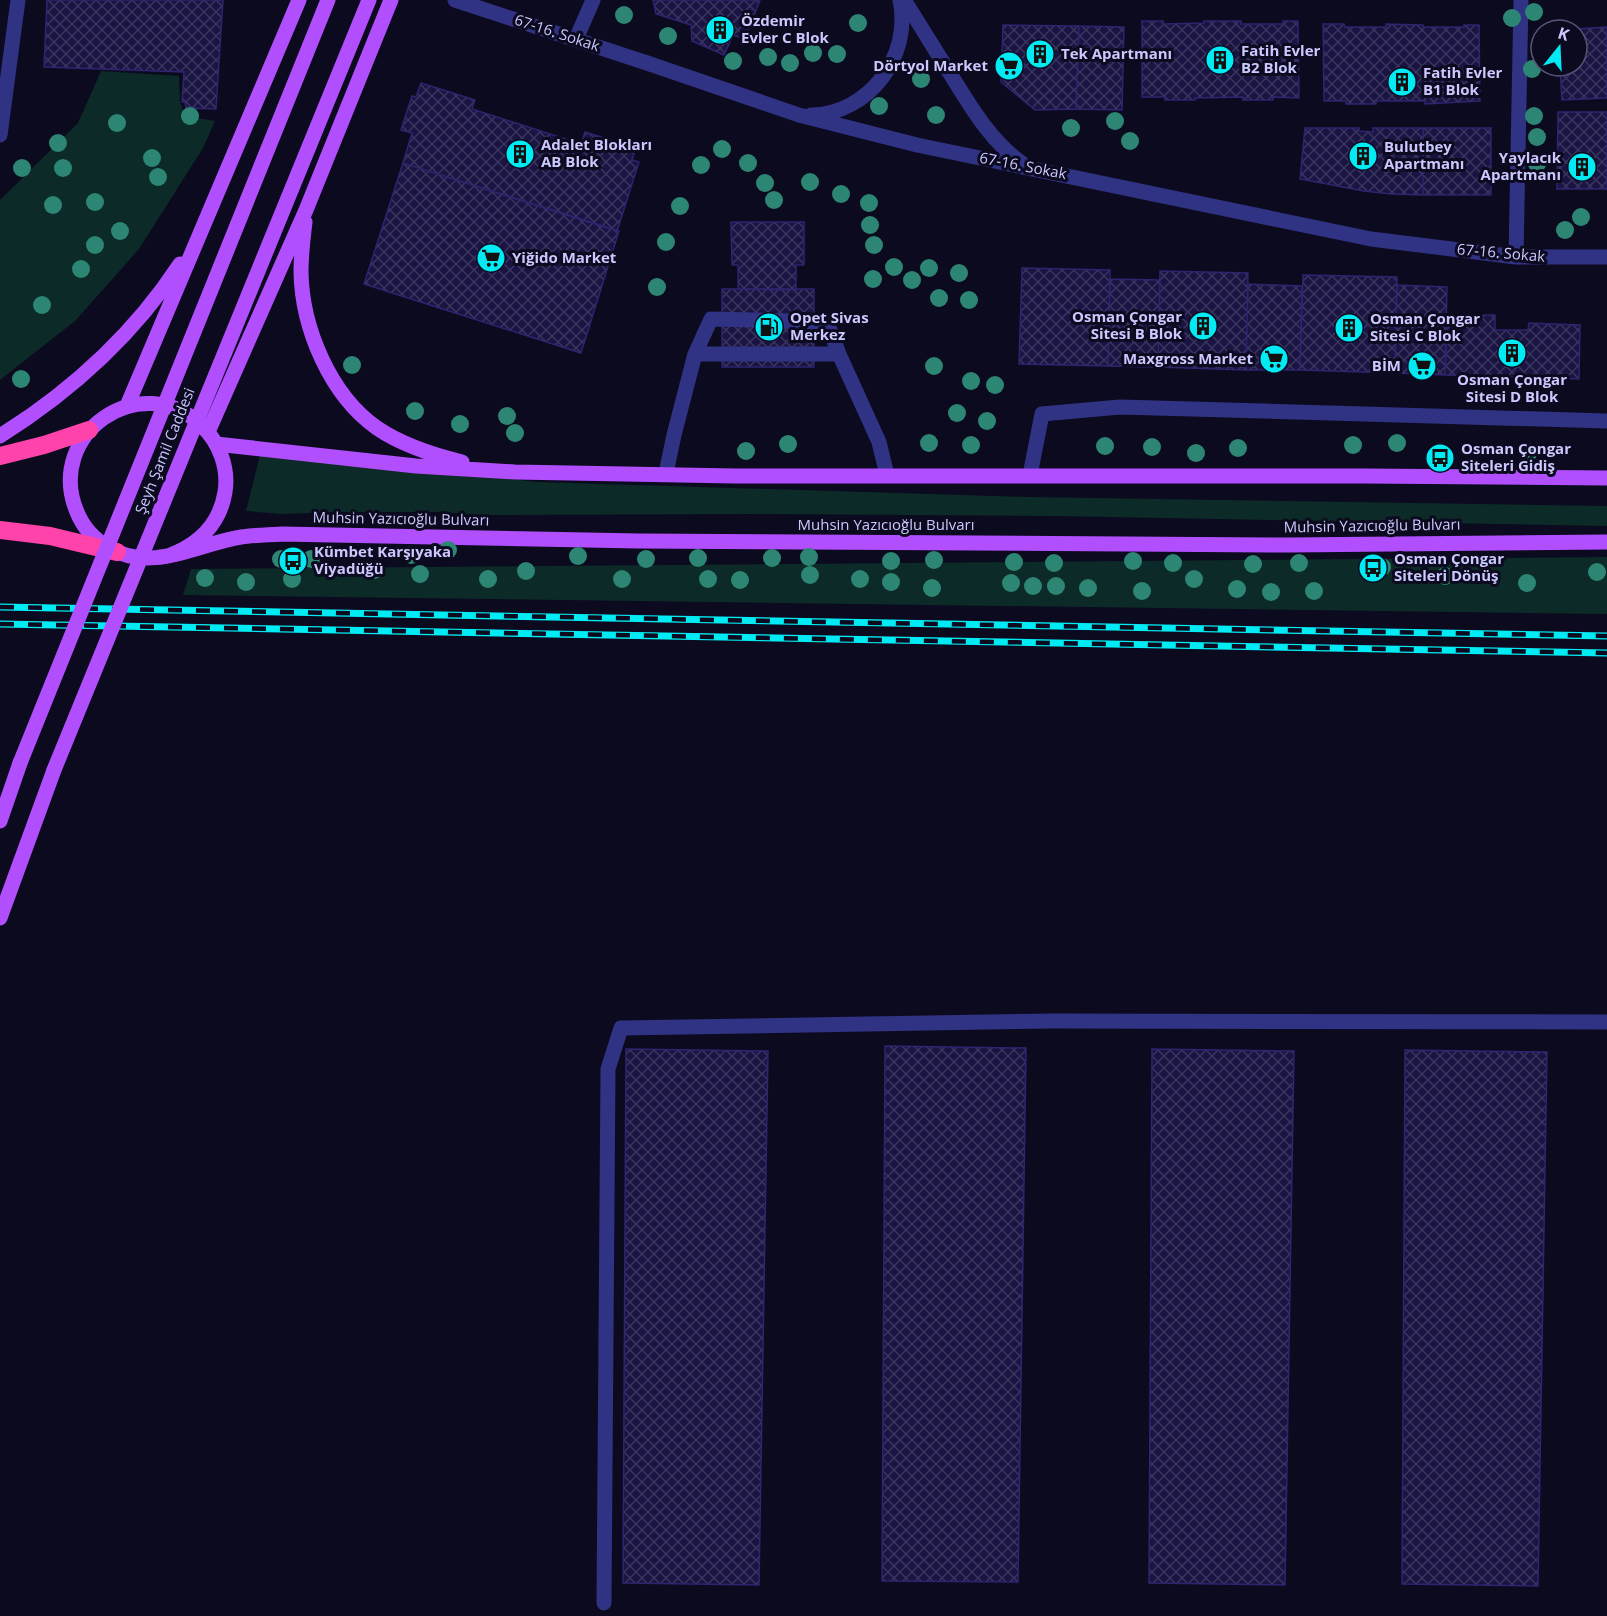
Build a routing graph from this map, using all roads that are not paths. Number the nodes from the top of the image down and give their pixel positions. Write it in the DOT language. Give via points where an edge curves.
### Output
graph roads {
  1 [pos="18,0"];
  2 [pos="299,0"];
  3 [pos="328,0"];
  4 [pos="369,0"];
  5 [pos="391,0"];
  6 [pos="455,0"];
  7 [pos="593,0"];
  8 [pos="902,0"];
  9 [pos="1521,0"];
  10 [pos="576,39"];
  11 [pos="799,115"];
  12 [pos="0,135"];
  13 [pos="1029,168"];
  14 [pos="306,210"];
  15 [pos="199,234"];
  16 [pos="1516,257"];
  17 [pos="1607,257"];
  18 [pos="695,354"];
  19 [pos="839,354"];
  20 [pos="127,406"];
  21 [pos="1607,421"];
  22 [pos="89,430"];
  23 [pos="0,436"];
  24 [pos="212,438"];
  25 [pos="0,456"];
  26 [pos="514,472"];
  27 [pos="666,473"];
  28 [pos="887,475"];
  29 [pos="1030,476"];
  30 [pos="1607,478"];
  31 [pos="0,530"];
  32 [pos="1607,542"];
  33 [pos="117,552"];
  34 [pos="168,556"];
  35 [pos="0,821"];
  36 [pos="0,918"];
  37 [pos="1607,1022"];
  38 [pos="604,1603"];
  1 -- 12 [label="street"];
  2 -- 15 [label="main road"];
  3 -- 35 [label="main road, Şeyh Şamil Caddesi, bridge"];
  4 -- 36 [label="main road, Şeyh Şamil Caddesi, bridge" via="54,770"];
  5 -- 14 [label="main road"];
  6 -- 10 [label="street, 67-16. Sokak"];
  7 -- 10 [label="street"];
  8 -- 11 [label="street" via="900,43 884,76 871,91 846,107 819,115"];
  8 -- 13 [label="street" via="975,114 1010,154"];
  9 -- 16 [label="street"];
  10 -- 11 [label="street, 67-16. Sokak"];
  11 -- 13 [label="street, 67-16. Sokak"];
  13 -- 16 [label="street, 67-16. Sokak" via="1371,239"];
  14 -- 24 [label="main road"];
  14 -- 26 [label="main road" via="301,272 310,331 336,384 355,408 377,428 411,446 460,462"];
  15 -- 20 [label="main road"];
  15 -- 23 [label="main road" via="168,281 102,357 60,394"];
  16 -- 17 [label="street, 67-16. Sokak"];
  18 -- 19 [label="street"];
  18 -- 19 [label="street" via="711,319 827,322"];
  18 -- 27 [label="street"];
  19 -- 28 [label="street" via="879,442"];
  20 -- 22 [label="main road, Muhsin Yazıcıoğlu Bulvarı" via="113,411"];
  20 -- 24 [label="main road, Muhsin Yazıcıoğlu Bulvarı" via="142,403 171,407 185,413"];
  21 -- 29 [label="street" via="1120,407 1042,414"];
  22 -- 25 [label="highway, Muhsin Yazıcıoğlu Bulvarı"];
  22 -- 33 [label="main road, Muhsin Yazıcıoğlu Bulvarı" via="76,452 71,491 86,528"];
  24 -- 26 [label="main road" via="416,466"];
  24 -- 34 [label="main road, Muhsin Yazıcıoğlu Bulvarı" via="226,474 223,504 196,543"];
  26 -- 27 [label="main road"];
  27 -- 28 [label="main road"];
  28 -- 29 [label="main road"];
  29 -- 30 [label="main road"];
  31 -- 33 [label="highway, Muhsin Yazıcıoğlu Bulvarı" via="50,536"];
  32 -- 34 [label="main road, Muhsin Yazıcıoğlu Bulvarı" via="1289,545 639,541 282,534 242,537"];
  33 -- 34 [label="main road, Muhsin Yazıcıoğlu Bulvarı" via="142,559"];
  37 -- 38 [label="street" via="1052,1021 621,1028 608,1069"];
}
